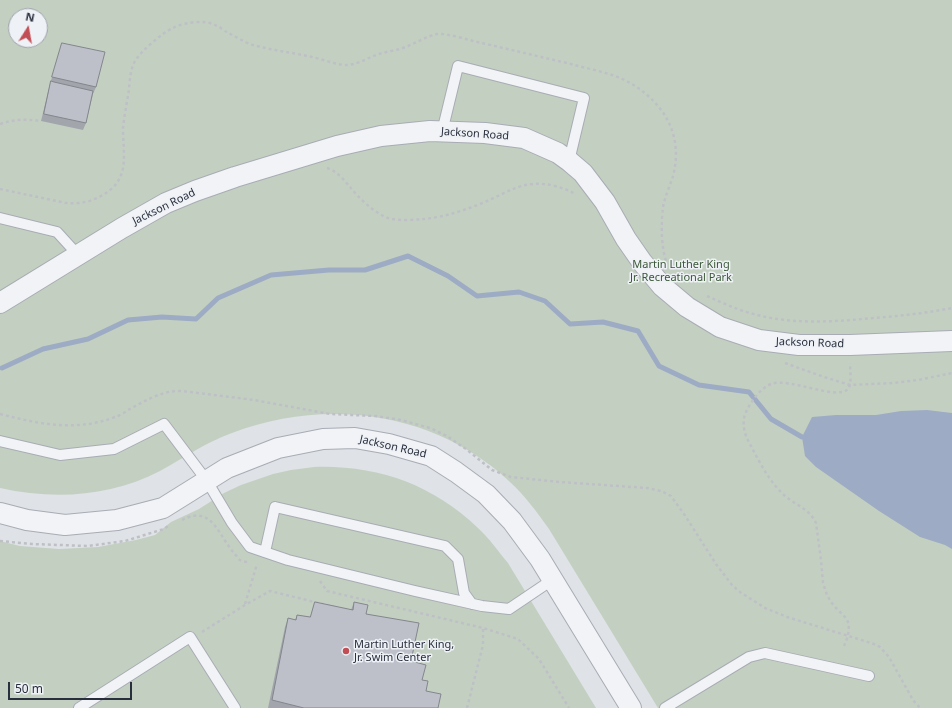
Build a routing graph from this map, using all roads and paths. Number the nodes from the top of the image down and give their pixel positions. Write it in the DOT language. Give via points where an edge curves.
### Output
graph roads {
  1 [pos="41,121"];
  2 [pos="0,124"];
  3 [pos="442,132"];
  4 [pos="569,161"];
  5 [pos="323,167"];
  6 [pos="578,196"];
  7 [pos="0,218"];
  8 [pos="78,255"];
  9 [pos="0,303"];
  10 [pos="850,320"];
  11 [pos="952,340"];
  12 [pos="850,345"];
  13 [pos="780,361"];
  14 [pos="952,373"];
  15 [pos="850,385"];
  16 [pos="0,441"];
  17 [pos="207,481"];
  18 [pos="0,513"];
  19 [pos="176,522"];
  20 [pos="170,526"];
  21 [pos="0,541"];
  22 [pos="264,552"];
  23 [pos="257,564"];
  24 [pos="264,566"];
  25 [pos="318,578"];
  26 [pos="552,580"];
  27 [pos="366,600"];
  28 [pos="472,604"];
  29 [pos="245,605"];
  30 [pos="364,606"];
  31 [pos="342,608"];
  32 [pos="483,628"];
  33 [pos="200,634"];
  34 [pos="844,646"];
  35 [pos="869,676"];
  36 [pos="79,708"];
  37 [pos="235,708"];
  38 [pos="467,708"];
  39 [pos="569,708"];
  40 [pos="631,708"];
  41 [pos="665,708"];
  1 -- 2 [label="path" via="12,120"];
  3 -- 4 [label="street, Jackson Road" via="485,133 524,138 558,153"];
  3 -- 4 [label="lane" via="458,66 584,98"];
  3 -- 8 [label="street, Jackson Road" via="381,136 337,146 235,177 166,203"];
  4 -- 12 [label="street, Jackson Road" via="583,173 605,202 642,262 662,286 687,307 720,327 759,340 799,345"];
  5 -- 6 [label="path" via="339,174 363,201 387,218 408,220 447,215 531,184 549,185"];
  7 -- 8 [label="lane" via="57,232"];
  8 -- 9 [label="street, Jackson Road"];
  10 -- 12 [label="path"];
  11 -- 12 [label="street, Jackson Road"];
  12 -- 15 [label="path"];
  13 -- 15 [label="path"];
  14 -- 15 [label="path" via="893,383"];
  15 -- 34 [label="path" via="844,392 834,393 790,384 769,385 751,402 744,420 745,434 764,470 785,496 814,518 823,583 831,602 849,624"];
  16 -- 17 [label="lane" via="60,455 114,449 164,424"];
  17 -- 18 [label="street, Jackson Road" via="163,508 117,520 65,525"];
  17 -- 22 [label="lane" via="250,547"];
  17 -- 26 [label="street, Jackson Road" via="227,468 278,448 323,439 355,438 431,456 486,494 512,521"];
  19 -- 23 [label="path" via="189,516 202,515 213,522 240,560"];
  20 -- 21 [label="path" via="125,541 88,546"];
  22 -- 28 [label="lane"];
  22 -- 28 [label="lane" via="275,507 445,546 458,559 464,593"];
  23 -- 24 [label="path"];
  23 -- 29 [label="path"];
  25 -- 27 [label="path" via="327,591"];
  26 -- 28 [label="lane" via="509,609"];
  26 -- 40 [label="street, Jackson Road"];
  27 -- 30 [label="path"];
  27 -- 32 [label="path"];
  29 -- 31 [label="path" via="270,591"];
  29 -- 33 [label="path"];
  32 -- 38 [label="path" via="482,645"];
  32 -- 39 [label="path" via="518,640 534,654"];
  35 -- 41 [label="lane" via="765,653 749,657"];
  36 -- 37 [label="lane" via="190,637"];
}
